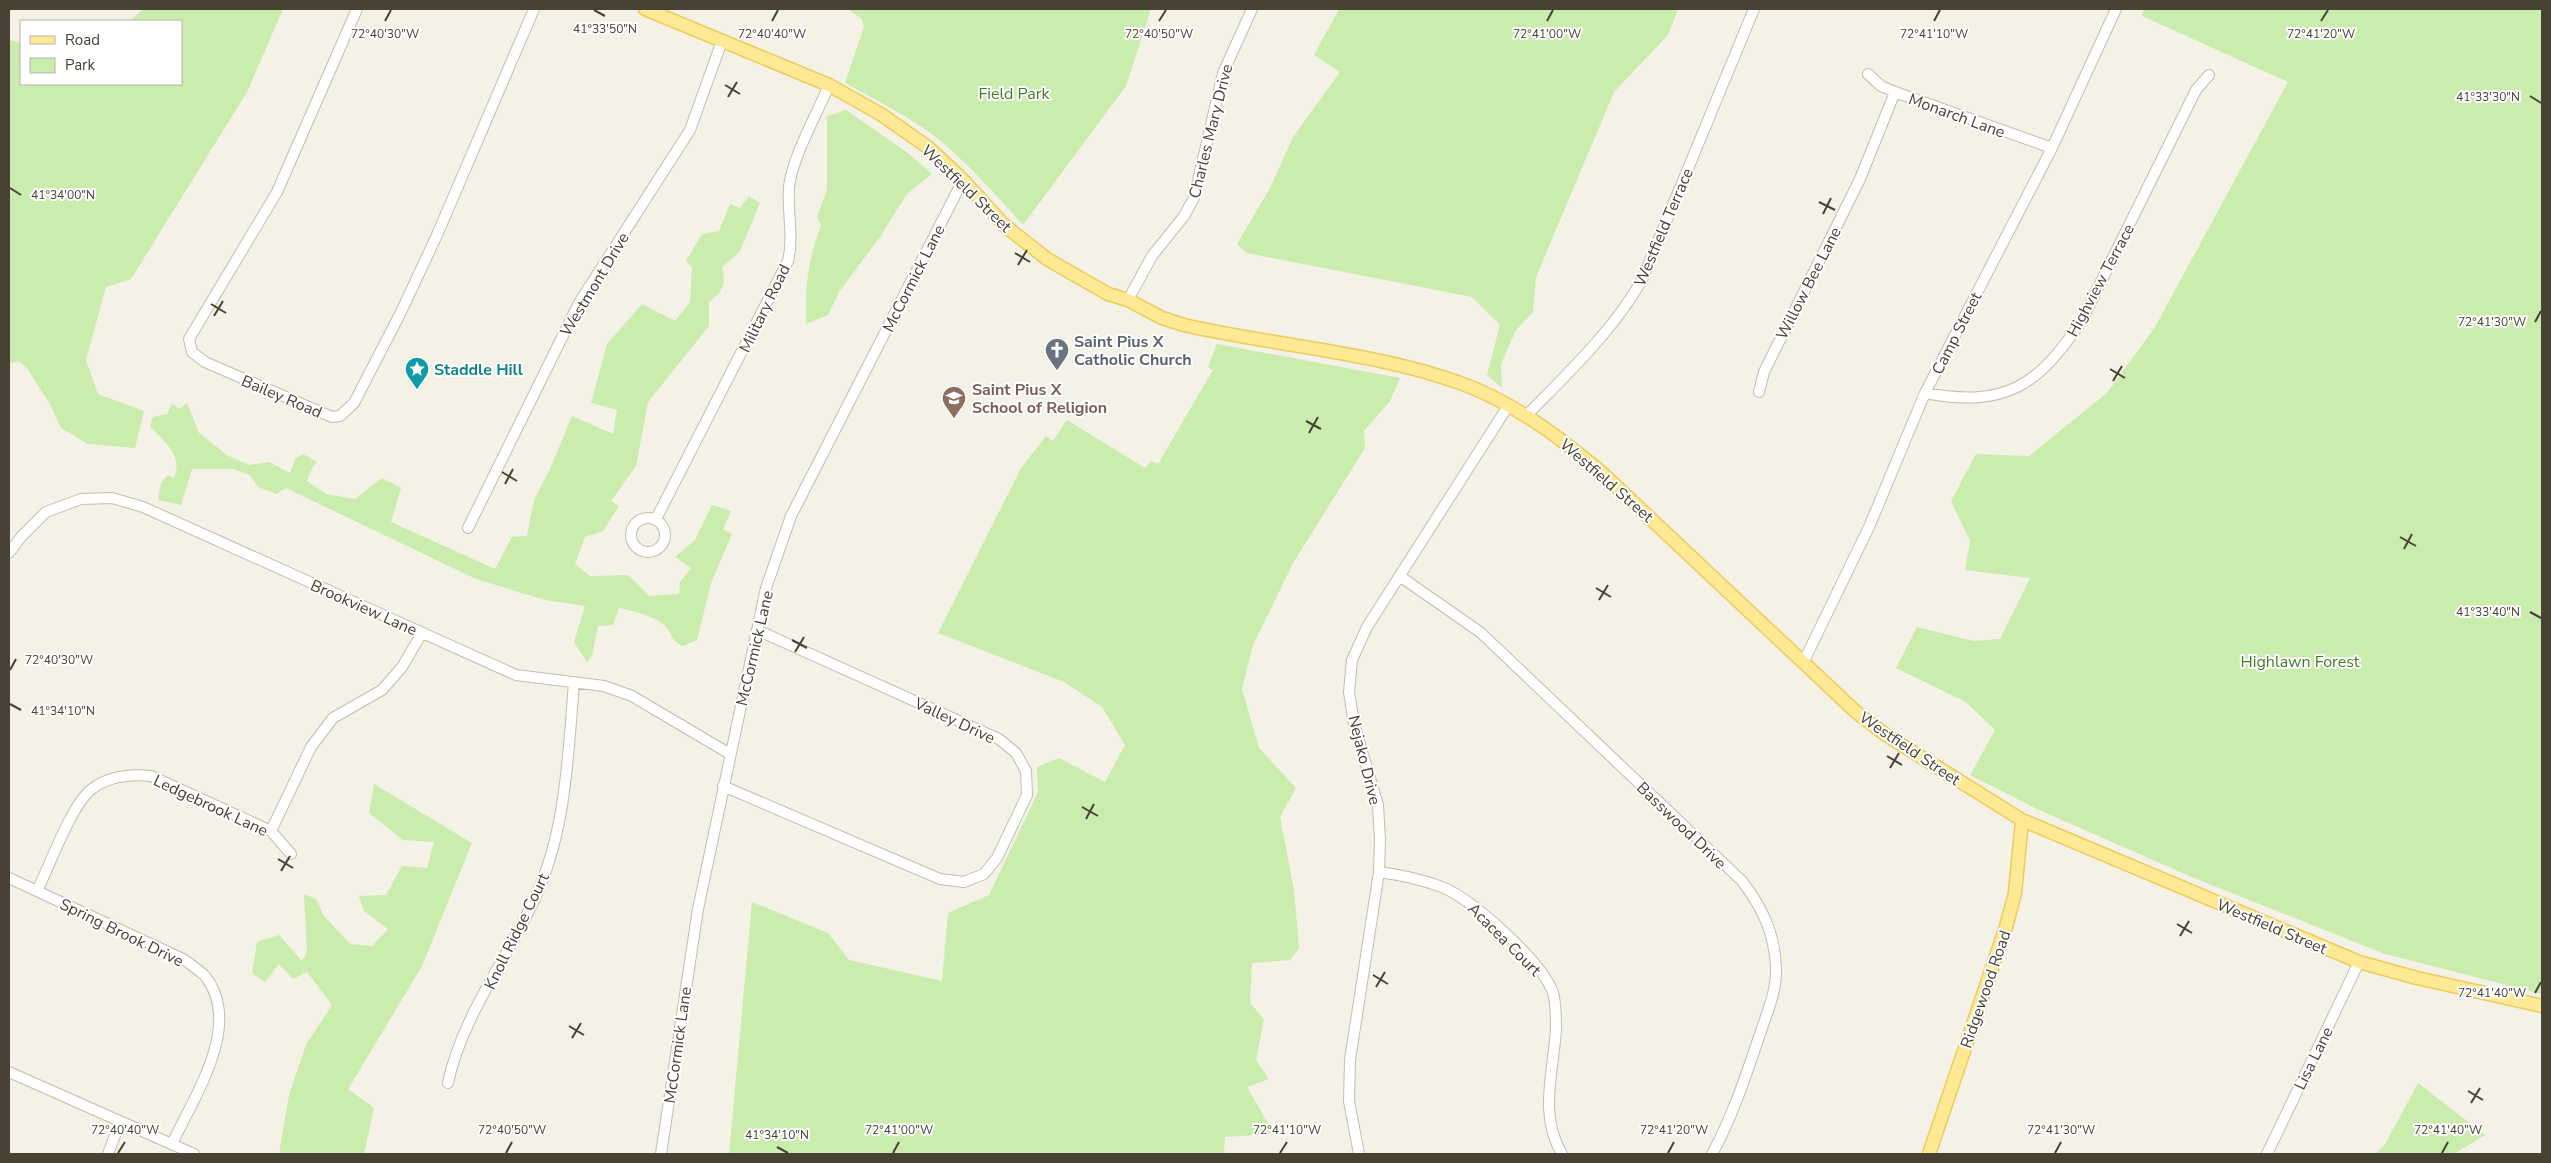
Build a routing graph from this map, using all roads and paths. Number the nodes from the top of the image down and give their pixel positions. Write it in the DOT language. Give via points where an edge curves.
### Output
graph roads {
  1 [pos="357,9"];
  2 [pos="534,9"];
  3 [pos="645,9"];
  4 [pos="1252,9"];
  5 [pos="1754,9"];
  6 [pos="2116,9"];
  7 [pos="722,42"];
  8 [pos="1868,74"];
  9 [pos="2209,75"];
  10 [pos="829,86"];
  11 [pos="1895,92"];
  12 [pos="2052,148"];
  13 [pos="963,180"];
  14 [pos="1128,300"];
  15 [pos="1759,392"];
  16 [pos="1926,393"];
  17 [pos="1508,406"];
  18 [pos="1526,416"];
  19 [pos="656,519"];
  20 [pos="468,528"];
  21 [pos="9,553"];
  22 [pos="1401,578"];
  23 [pos="757,630"];
  24 [pos="422,633"];
  25 [pos="1804,661"];
  26 [pos="574,683"];
  27 [pos="730,754"];
  28 [pos="723,786"];
  29 [pos="2022,820"];
  30 [pos="271,831"];
  31 [pos="292,854"];
  32 [pos="1379,872"];
  33 [pos="9,878"];
  34 [pos="38,891"];
  35 [pos="2359,962"];
  36 [pos="2542,1006"];
  37 [pos="9,1072"];
  38 [pos="448,1083"];
  39 [pos="120,1122"];
  40 [pos="172,1144"];
  41 [pos="108,1154"];
  42 [pos="194,1154"];
  43 [pos="661,1154"];
  44 [pos="1359,1154"];
  45 [pos="1562,1154"];
  46 [pos="1712,1154"];
  47 [pos="1929,1154"];
  48 [pos="2267,1154"];
  1 -- 2 [label="street, Bailey Road" via="277,192 189,339 192,352 205,362 332,417 340,416 354,403 400,312 437,235"];
  3 -- 7 [label="main road, Westfield Street"];
  4 -- 14 [label="street, Charles Mary Drive" via="1223,73 1194,198 1152,256"];
  5 -- 18 [label="street, Westfield Terrace" via="1642,280 1626,309"];
  6 -- 12 [label="street, Camp Street"];
  7 -- 10 [label="main road, Westfield Street"];
  7 -- 20 [label="street, Westmont Drive" via="690,130 579,303"];
  8 -- 11 [label="street, Monarch Lane" via="1881,86"];
  9 -- 16 [label="street, Highview Terrace" via="2196,90 2082,320 2064,347 2014,390 1991,397"];
  10 -- 13 [label="main road, Westfield Street" via="882,115 928,148"];
  10 -- 19 [label="street, Military Road" via="790,179 788,261"];
  11 -- 12 [label="street, Monarch Lane"];
  11 -- 15 [label="street, Willow Bee Lane" via="1860,179 1764,372"];
  12 -- 16 [label="street, Camp Street"];
  13 -- 14 [label="main road, Westfield Street" via="1018,238 1084,282"];
  13 -- 23 [label="street, McCormick Lane" via="790,516 766,588"];
  14 -- 17 [label="main road, Westfield Street" via="1152,314 1184,325 1418,369 1465,385"];
  16 -- 25 [label="street, Camp Street" via="1869,527"];
  17 -- 18 [label="main road, Westfield Street"];
  17 -- 22 [label="street, Nejako Drive"];
  18 -- 25 [label="main road, Westfield Street" via="1575,449 1600,471"];
  21 -- 24 [label="street, Brookview Lane" via="46,512 81,499 112,498 143,507"];
  22 -- 32 [label="street, Nejako Drive" via="1367,627 1352,660 1349,692 1354,724 1378,805"];
  22 -- 46 [label="street, Basswood Drive" via="1480,632 1742,881 1760,904 1772,934 1776,969 1772,997 1736,1105"];
  23 -- 27 [label="street, McCormick Lane"];
  23 -- 28 [label="street, Valley Drive" via="999,739 1016,753 1026,770 1027,795 997,858 984,874 964,882 940,879"];
  24 -- 26 [label="street, Brookview Lane" via="516,675"];
  24 -- 30 [label="street" via="402,667 382,690 333,718 311,748"];
  25 -- 29 [label="main road, Westfield Street" via="1856,712 1886,735"];
  26 -- 27 [label="street, Brookview Lane" via="604,686 632,696"];
  26 -- 38 [label="street, Knoll Ridge Court" via="565,784 550,860 535,898 464,1034"];
  27 -- 28 [label="street, McCormick Lane"];
  28 -- 43 [label="street, McCormick Lane" via="698,909"];
  29 -- 35 [label="main road, Westfield Street"];
  29 -- 47 [label="main road, Ridgewood Road" via="2015,893 2006,927"];
  30 -- 31 [label="street, Ledgebrook Lane"];
  30 -- 34 [label="street, Ledgebrook Lane" via="151,776 130,774 91,789 76,809"];
  32 -- 44 [label="street, Nejako Drive" via="1350,1060 1350,1101"];
  32 -- 45 [label="street, Acacea Court" via="1413,877 1473,904 1534,964 1552,990 1556,1026 1548,1089 1550,1125"];
  33 -- 34 [label="street, Spring Brook Drive"];
  34 -- 40 [label="street, Spring Brook Drive" via="183,959 204,976 217,1005 219,1034 210,1063"];
  35 -- 36 [label="main road, Westfield Street"];
  35 -- 48 [label="street, Lisa Lane"];
  37 -- 39 [label="street"];
  39 -- 40 [label="street"];
  39 -- 41 [label="street"];
  40 -- 42 [label="street"];
}
